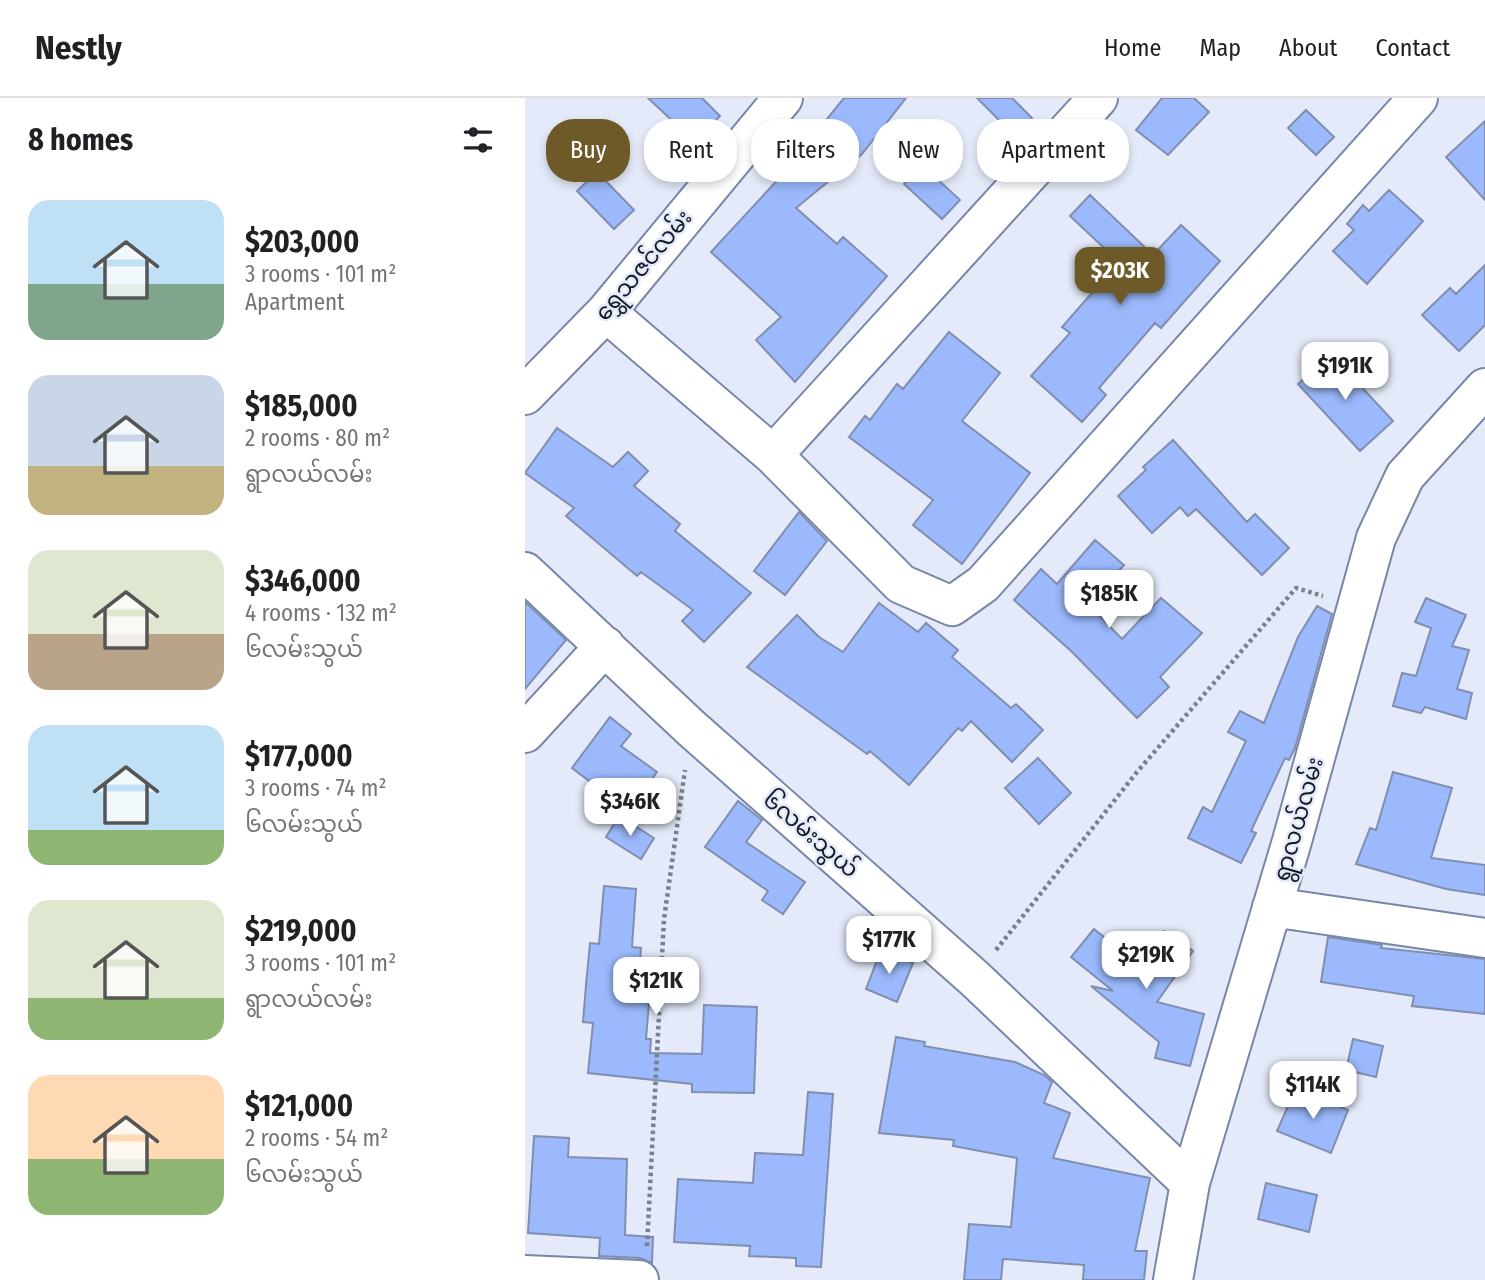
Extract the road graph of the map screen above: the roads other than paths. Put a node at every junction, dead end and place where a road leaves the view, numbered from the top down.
1 (783, 98) edge
2 (1098, 98) edge
3 (1418, 98) edge
4 (606, 312) junction
5 (1485, 388) edge
6 (525, 395) edge
7 (773, 455) junction
8 (525, 572) edge
9 (605, 646) junction
10 (525, 733) edge
11 (1272, 907) junction
12 (1485, 938) edge
13 (1190, 1183) junction
14 (643, 1266) edge
15 (525, 1275) edge
16 (1173, 1280) edge

1 - 4 street, ရွှေသဇင်လမ်း
2 - 7 street
3 - 7 street
4 - 6 street, ရွှေသဇင်လမ်း
4 - 7 street
5 - 11 street, ရွာလယ်လမ်း
8 - 9 street, ၆လမ်းသွယ်
9 - 10 street
9 - 13 street, ၆လမ်းသွယ်
11 - 12 street
11 - 13 street, ရွာလယ်လမ်း
13 - 16 street, ရွာလယ်လမ်း
14 - 15 street

